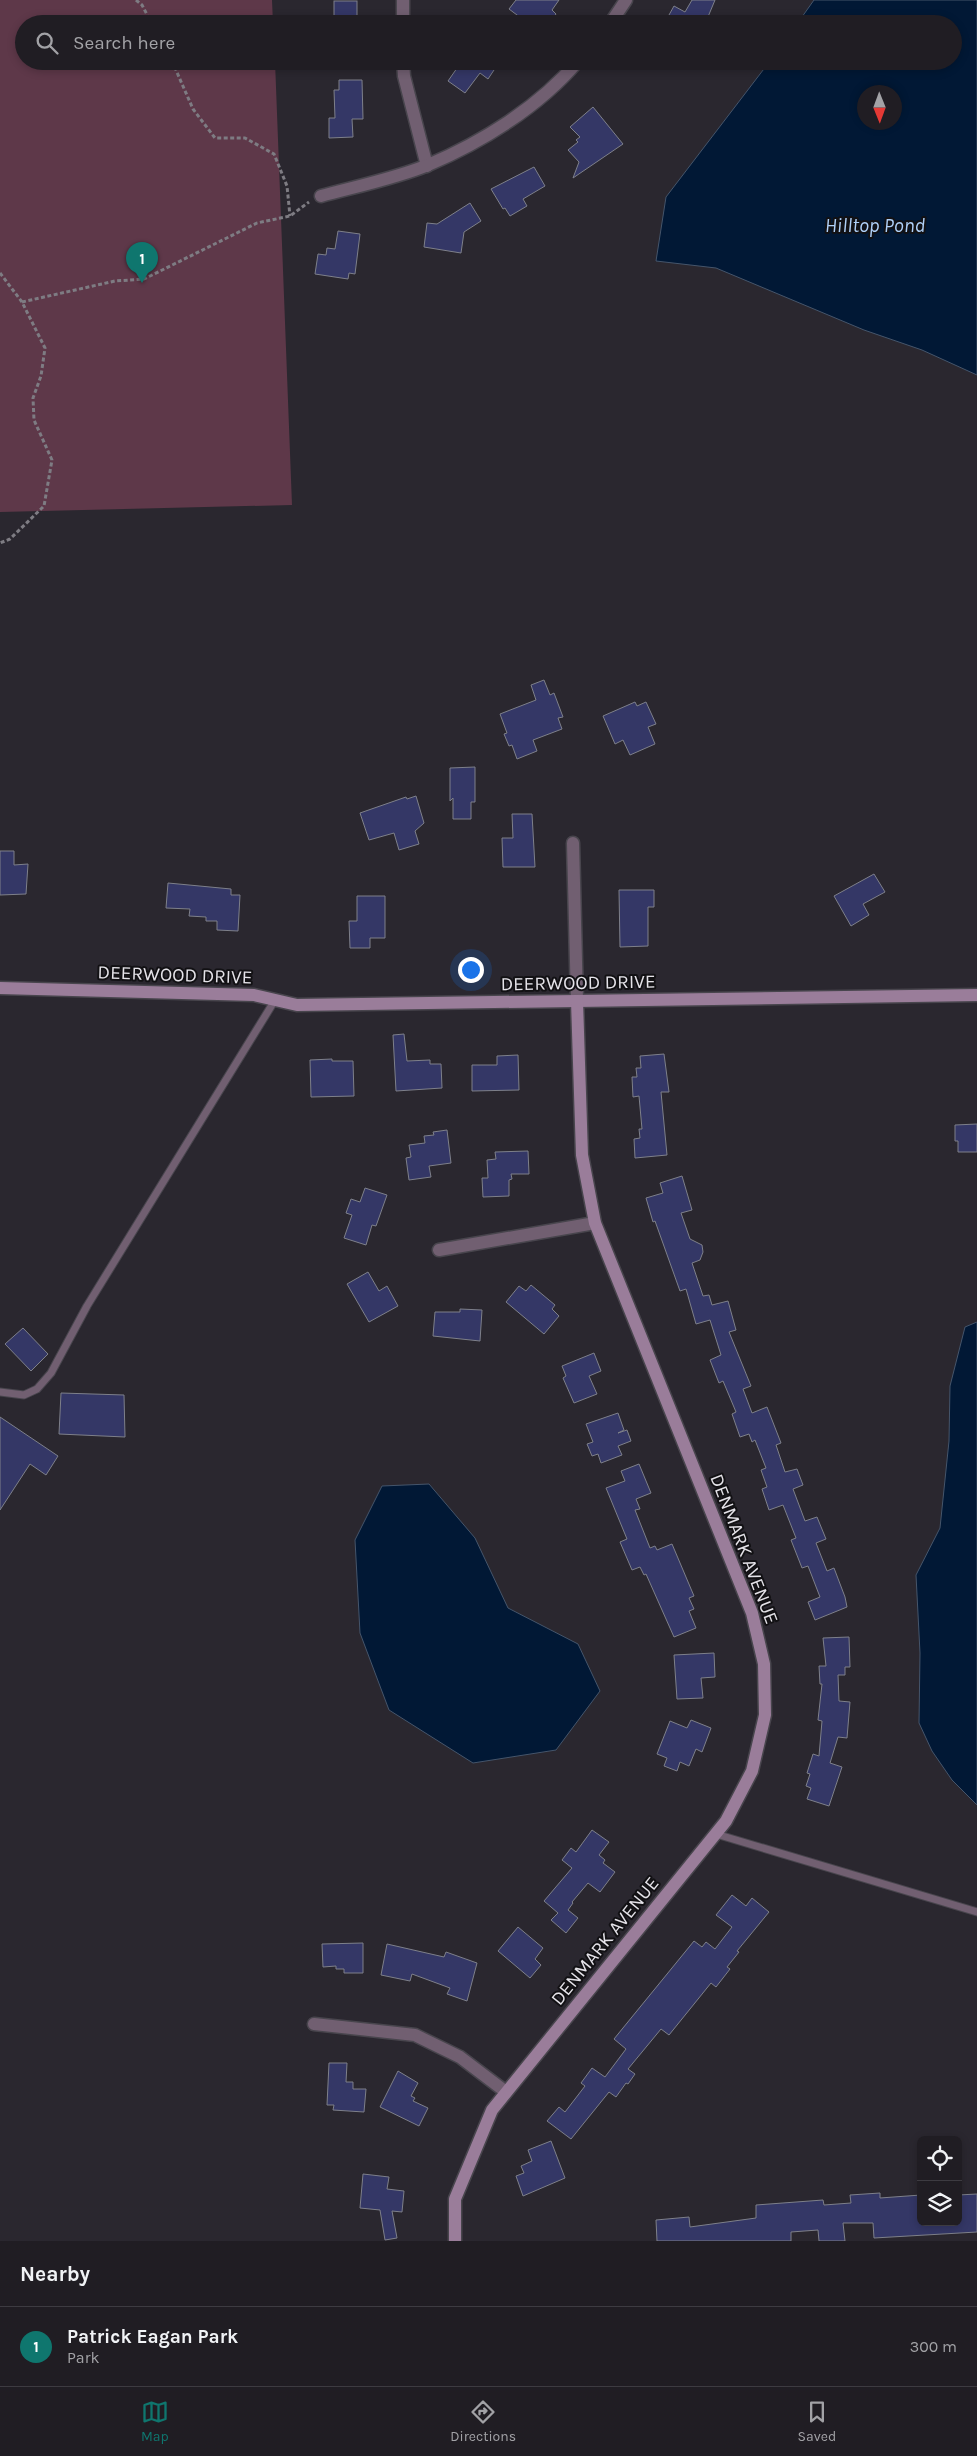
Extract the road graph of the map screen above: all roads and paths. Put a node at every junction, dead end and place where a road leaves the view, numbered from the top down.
1 (136, 0) edge
2 (403, 0) edge
3 (626, 0) edge
4 (147, 15) edge
5 (403, 15) edge
6 (616, 15) edge
7 (176, 70) edge
8 (404, 70) edge
9 (571, 70) edge
10 (427, 166) junction
11 (321, 196) joint
12 (290, 216) junction
13 (0, 273) edge
14 (22, 302) junction
15 (0, 543) edge
16 (574, 843) dead end
17 (0, 988) edge
18 (977, 995) edge
19 (275, 1000) junction
20 (577, 1001) junction
21 (595, 1223) junction
22 (439, 1250) dead end
23 (0, 1392) edge
24 (716, 1834) junction
25 (977, 1912) edge
26 (314, 2024) dead end
27 (506, 2092) junction
28 (455, 2241) edge

1 - 4 path
2 - 5 street
3 - 6 street
7 - 12 path
8 - 10 street
9 - 10 street
10 - 11 street
11 - 12 path
12 - 14 path
13 - 14 path
14 - 15 path
16 - 20 street
17 - 19 street, DEERWOOD DRIVE
18 - 20 street, DEERWOOD DRIVE
19 - 20 street, DEERWOOD DRIVE
19 - 23 lane
20 - 21 street, DENMARK AVENUE
21 - 22 street
21 - 24 street, DENMARK AVENUE
24 - 25 lane
24 - 27 street, DENMARK AVENUE
26 - 27 street
27 - 28 street, DENMARK AVENUE

